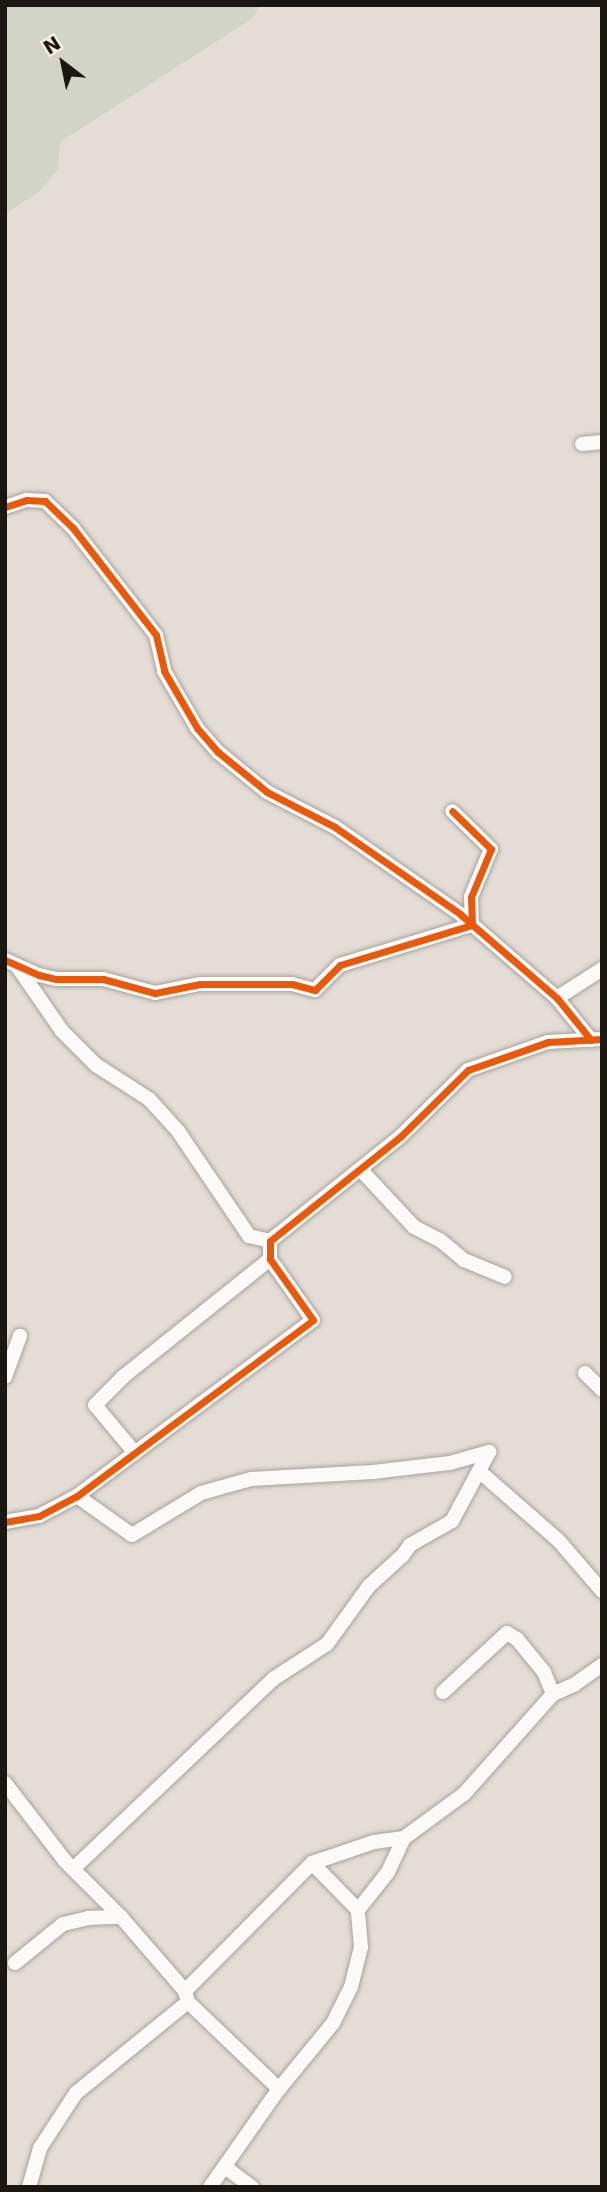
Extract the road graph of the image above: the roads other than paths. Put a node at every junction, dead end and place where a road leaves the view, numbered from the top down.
1 (602, 442) edge
2 (582, 444) dead end
3 (5, 507) edge
4 (452, 811) dead end
5 (472, 925) junction
6 (11, 963) edge
7 (602, 969) edge
8 (557, 998) junction
9 (596, 1040) edge
10 (360, 1169) junction
11 (270, 1241) junction
12 (270, 1259) junction
13 (505, 1277) dead end
14 (20, 1336) dead end
15 (585, 1373) dead end
16 (5, 1377) edge
17 (602, 1390) edge
18 (135, 1453) junction
19 (478, 1471) junction
20 (78, 1496) junction
21 (5, 1522) edge
22 (602, 1591) edge
23 (600, 1672) edge
24 (443, 1692) dead end
25 (553, 1694) junction
26 (5, 1783) edge
27 (404, 1838) junction
28 (312, 1863) junction
29 (74, 1869) junction
30 (358, 1910) junction
31 (121, 1917) junction
32 (15, 1964) dead end
33 (187, 1997) junction
34 (279, 2089) junction
35 (225, 2167) junction
36 (29, 2187) edge
37 (210, 2187) edge
38 (252, 2187) edge

1 - 2 street
3 - 5 street
4 - 5 street
5 - 6 street
5 - 8 street
6 - 11 street
7 - 8 street
8 - 9 street
9 - 10 street
10 - 11 street
10 - 13 street
11 - 12 street
12 - 18 street
12 - 18 street
14 - 16 street
15 - 17 street
18 - 20 street
19 - 20 street
19 - 22 street
19 - 29 street
20 - 21 street
23 - 25 street
24 - 25 street
25 - 27 street
26 - 29 street
27 - 28 street
27 - 30 street
28 - 30 street
28 - 33 street
29 - 31 street
30 - 34 street
31 - 32 street
31 - 33 street
33 - 34 street
33 - 36 street
34 - 35 street
35 - 37 street
35 - 38 street

